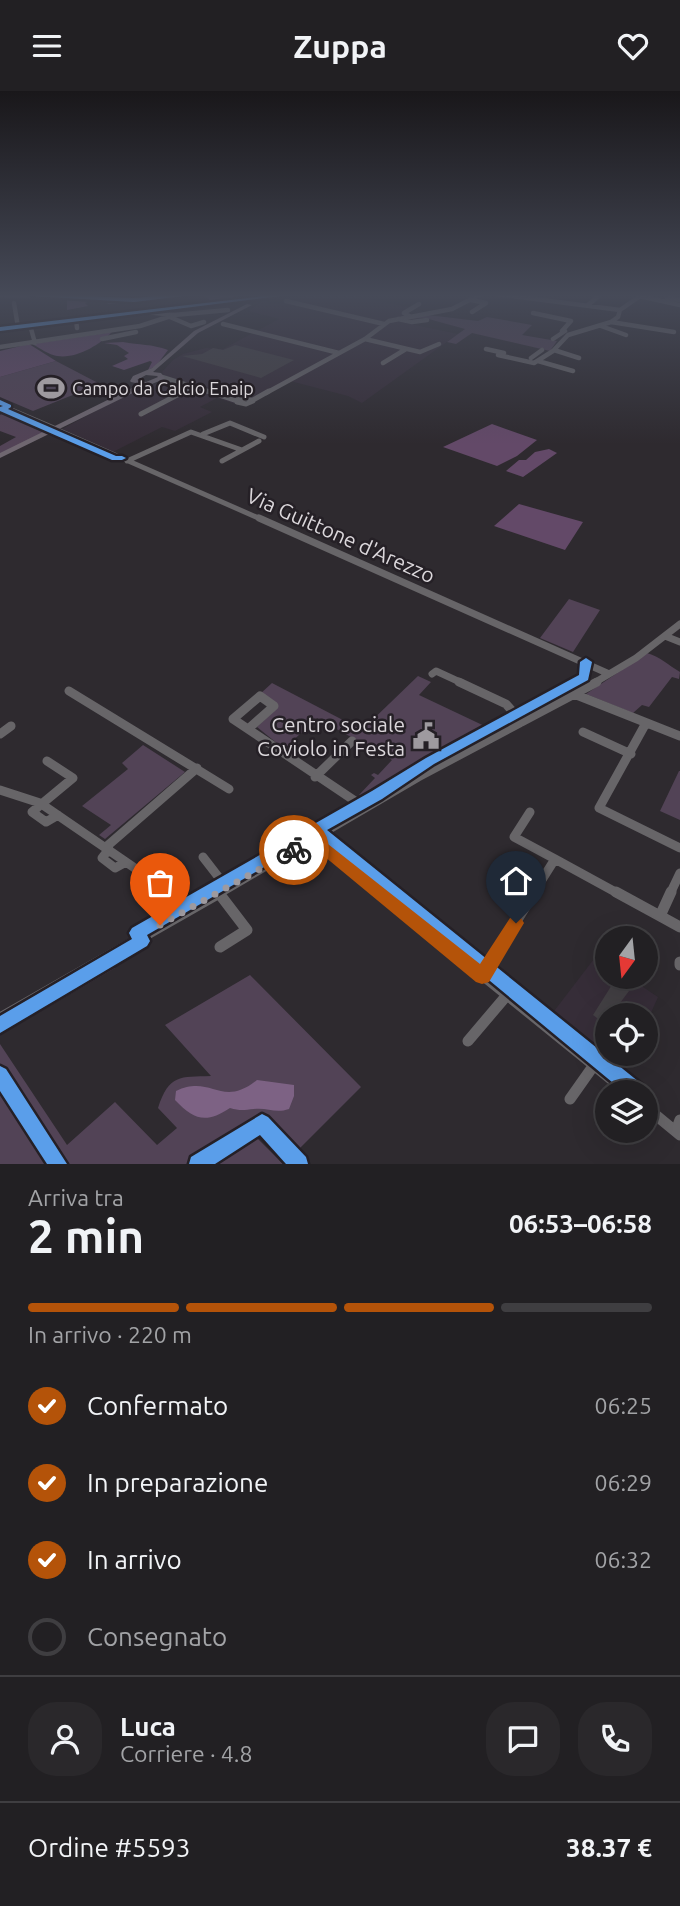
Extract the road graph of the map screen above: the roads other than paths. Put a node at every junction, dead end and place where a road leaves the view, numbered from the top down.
1 (26, 344) edge
2 (181, 344) edge
3 (303, 344) edge
4 (356, 344) edge
5 (385, 344) edge
6 (439, 344) dead end
7 (558, 344) edge
8 (0, 347) edge
9 (405, 349) junction
10 (486, 349) dead end
11 (542, 350) dead end
12 (554, 350) junction
13 (339, 353) junction
14 (498, 355) dead end
15 (531, 358) junction
16 (579, 358) dead end
17 (538, 361) junction
18 (383, 363) dead end
19 (573, 371) dead end
20 (159, 375) junction
21 (136, 383) junction
22 (146, 384) junction
23 (192, 388) junction
24 (130, 391) junction
25 (0, 405) edge
26 (141, 414) dead end
27 (196, 427) dead end
28 (186, 432) junction
29 (203, 434) junction
30 (242, 450) junction
31 (1, 460) edge
32 (127, 461) junction
33 (222, 461) dead end
34 (680, 624) edge
35 (665, 636) junction
36 (680, 642) edge
37 (607, 673) junction
38 (432, 674) dead end
39 (69, 691) dead end
40 (575, 694) junction
41 (522, 722) junction
42 (646, 723) junction
43 (11, 726) dead end
44 (248, 729) junction
45 (583, 732) dead end
46 (0, 734) edge
47 (680, 736) edge
48 (352, 741) dead end
49 (631, 754) junction
50 (47, 761) dead end
51 (197, 768) junction
52 (315, 777) junction
53 (229, 789) dead end
54 (0, 790) edge
55 (40, 803) junction
56 (364, 807) junction
57 (530, 811) dead end
58 (314, 839) junction
59 (107, 848) junction
60 (680, 848) edge
61 (203, 857) dead end
62 (555, 859) junction
63 (680, 873) edge
64 (222, 890) junction
65 (182, 913) junction
66 (660, 916) junction
67 (680, 927) edge
68 (220, 947) dead end
69 (482, 976) junction
70 (507, 995) junction
71 (0, 1018) edge
72 (468, 1041) dead end
73 (594, 1065) junction
74 (613, 1080) edge
75 (570, 1099) dead end
76 (658, 1115) edge
77 (679, 1128) edge

1 - 8 street
2 - 20 main road
3 - 13 street
4 - 13 street
5 - 9 street
6 - 9 street
7 - 12 street
9 - 18 street
10 - 15 street
11 - 15 street
12 - 16 street
12 - 17 street
13 - 23 street
14 - 17 street
15 - 17 street
17 - 19 street
20 - 21 main road
20 - 22 main road
20 - 23 street
21 - 22 main road
21 - 24 main road
22 - 24 main road
23 - 26 street
24 - 31 main road
25 - 32 street, Via Guittone d'Arezzo
27 - 28 street
28 - 29 street
28 - 32 street
29 - 30 street
29 - 30 street
30 - 33 street
32 - 37 street, Via Guittone d'Arezzo
34 - 35 street
35 - 36 street
35 - 37 street
37 - 40 street
38 - 41 street
39 - 51 street
40 - 41 street
40 - 42 street
41 - 56 street
42 - 47 street
42 - 49 street
43 - 46 street
44 - 44 street
44 - 52 street
45 - 49 street
48 - 52 street
49 - 60 street
50 - 55 street
51 - 53 street
51 - 59 street
52 - 56 street
54 - 55 street
55 - 59 street
56 - 58 street
57 - 62 street
58 - 64 street
58 - 69 street
59 - 65 street
61 - 64 street
62 - 66 street
62 - 69 street
63 - 66 street
64 - 65 street
64 - 68 street
65 - 71 street
66 - 67 street
69 - 70 street
70 - 72 street
70 - 73 street
73 - 74 street
73 - 75 street
76 - 77 street

